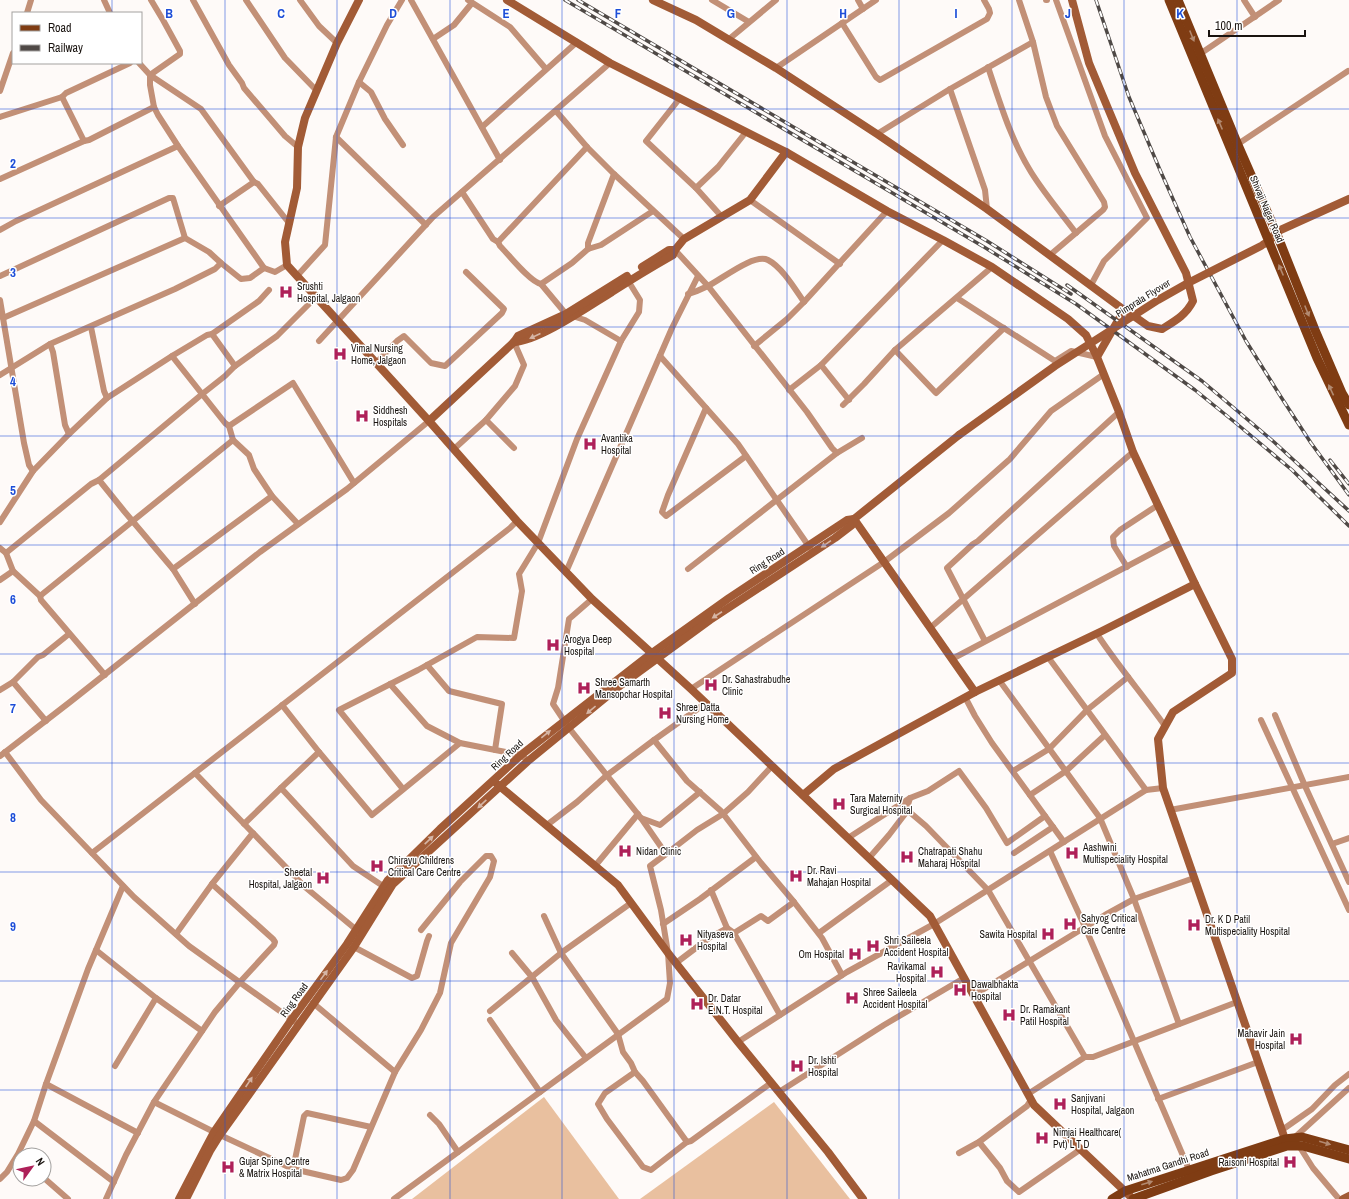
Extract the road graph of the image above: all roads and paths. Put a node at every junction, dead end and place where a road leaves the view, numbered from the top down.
1 (31, 0) edge
2 (104, 0) edge
3 (151, 0) edge
4 (193, 0) edge
5 (246, 0) edge
6 (300, 0) edge
7 (359, 0) edge
8 (402, 0) edge
9 (411, 0) edge
10 (507, 0) edge
11 (653, 0) edge
12 (712, 0) edge
13 (764, 0) edge
14 (858, 0) edge
15 (876, 0) edge
16 (984, 0) edge
17 (1019, 0) edge
18 (1056, 0) edge
19 (1072, 0) edge
20 (1169, 0) edge
21 (1178, 0) edge
22 (1244, 0) edge
23 (1280, 0) edge
24 (470, 1) edge
25 (773, 2) edge
26 (863, 9) junction
27 (27, 12) edge
28 (110, 12) edge
29 (1255, 17) junction
30 (749, 22) junction
31 (842, 23) junction
32 (433, 39) junction
33 (728, 40) junction
34 (577, 42) junction
35 (1033, 42) junction
36 (337, 43) junction
37 (12, 56) edge
38 (1196, 57) junction
39 (610, 63) junction
40 (128, 64) edge
41 (140, 64) edge
42 (988, 67) junction
43 (776, 68) junction
44 (546, 70) junction
45 (1348, 71) dead end
46 (150, 75) junction
47 (359, 82) junction
48 (950, 88) junction
49 (0, 91) edge
50 (317, 91) junction
51 (62, 96) junction
52 (680, 98) junction
53 (154, 107) junction
54 (556, 111) junction
55 (0, 117) edge
56 (482, 127) junction
57 (746, 132) junction
58 (877, 134) junction
59 (336, 137) junction
60 (84, 141) junction
61 (403, 145) dead end
62 (178, 146) junction
63 (298, 147) junction
64 (587, 147) junction
65 (1234, 147) junction
66 (786, 152) junction
67 (500, 160) junction
68 (614, 174) junction
69 (0, 179) edge
70 (254, 182) junction
71 (696, 188) junction
72 (462, 192) junction
73 (1349, 199) edge
74 (750, 200) junction
75 (219, 206) junction
76 (987, 209) junction
77 (654, 211) junction
78 (887, 211) junction
79 (722, 217) junction
80 (289, 223) junction
81 (426, 225) junction
82 (0, 230) edge
83 (1276, 232) junction
84 (1076, 234) junction
85 (185, 238) junction
86 (684, 239) junction
87 (943, 240) junction
88 (498, 242) junction
89 (1265, 244) junction
90 (588, 250) junction
91 (675, 250) junction
92 (1050, 255) junction
93 (221, 263) junction
94 (287, 264) junction
95 (840, 264) junction
96 (992, 267) junction
97 (264, 268) junction
98 (466, 272) dead end
99 (0, 276) edge
100 (297, 276) junction
101 (698, 276) junction
102 (627, 279) junction
103 (541, 284) junction
104 (1091, 285) junction
105 (708, 286) junction
106 (269, 290) dead end
107 (688, 294) junction
108 (316, 297) junction
109 (957, 298) junction
110 (0, 300) edge
111 (804, 302) junction
112 (1124, 310) junction
113 (570, 315) junction
114 (3, 318) junction
115 (337, 320) junction
116 (91, 327) junction
117 (1004, 328) junction
118 (212, 334) junction
119 (319, 341) dead end
120 (621, 341) junction
121 (514, 342) junction
122 (50, 344) junction
123 (754, 346) junction
124 (895, 350) junction
125 (172, 356) junction
126 (660, 356) junction
127 (1097, 357) junction
128 (376, 363) junction
129 (235, 366) junction
130 (821, 366) junction
131 (11, 368) junction
132 (1104, 374) junction
133 (0, 375) edge
134 (790, 390) junction
135 (201, 395) junction
136 (107, 398) junction
137 (849, 400) junction
138 (1349, 405) edge
139 (843, 406) dead end
140 (706, 408) junction
141 (1119, 412) junction
142 (486, 420) junction
143 (430, 421) junction
144 (1349, 424) edge
145 (229, 426) junction
146 (69, 434) junction
147 (959, 435) joint
148 (862, 438) dead end
149 (233, 440) junction
150 (514, 448) dead end
151 (454, 449) junction
152 (1133, 452) junction
153 (837, 453) junction
154 (746, 456) junction
155 (33, 471) junction
156 (99, 480) junction
157 (354, 483) junction
158 (272, 496) junction
159 (777, 500) junction
160 (1158, 505) junction
161 (854, 518) junction
162 (133, 521) junction
163 (517, 521) junction
164 (0, 522) edge
165 (298, 524) junction
166 (1175, 541) junction
167 (538, 543) junction
168 (0, 548) edge
169 (811, 549) junction
170 (6, 553) junction
171 (884, 562) junction
172 (1127, 567) junction
173 (173, 569) junction
174 (688, 569) dead end
175 (13, 571) junction
176 (566, 572) junction
177 (0, 580) edge
178 (1195, 584) junction
179 (40, 596) junction
180 (592, 599) junction
181 (963, 600) junction
182 (195, 604) junction
183 (930, 628) junction
184 (69, 634) junction
185 (1097, 634) junction
186 (985, 642) junction
187 (654, 655) junction
188 (1048, 657) junction
189 (952, 659) junction
190 (428, 665) junction
191 (105, 675) junction
192 (1128, 677) junction
193 (999, 680) junction
194 (13, 682) junction
195 (390, 684) junction
196 (692, 689) junction
197 (0, 690) edge
198 (975, 692) junction
199 (966, 697) junction
200 (706, 703) junction
201 (282, 705) junction
202 (1087, 710) junction
203 (1275, 715) dead end
204 (563, 720) junction
205 (1261, 720) dead end
206 (46, 721) junction
207 (1165, 726) junction
208 (569, 728) junction
209 (1105, 735) junction
210 (654, 740) junction
211 (460, 743) junction
212 (1049, 749) junction
213 (495, 750) junction
214 (319, 752) junction
215 (3, 754) edge
216 (521, 755) junction
217 (528, 761) junction
218 (772, 766) junction
219 (1013, 771) junction
220 (1066, 772) junction
221 (195, 773) junction
222 (606, 776) junction
223 (1349, 777) edge
224 (494, 781) junction
225 (1305, 786) junction
226 (501, 787) junction
227 (281, 788) junction
228 (1163, 788) junction
229 (1294, 788) junction
230 (403, 789) junction
231 (1146, 790) junction
232 (700, 792) junction
233 (803, 795) junction
234 (1030, 795) junction
235 (910, 798) junction
236 (906, 809) junction
237 (1170, 810) junction
238 (723, 814) junction
239 (639, 816) junction
240 (1045, 816) junction
241 (1100, 818) junction
242 (244, 824) junction
243 (546, 825) junction
244 (1053, 827) junction
245 (253, 833) junction
246 (848, 838) junction
247 (1349, 838) edge
248 (1064, 842) junction
249 (1332, 844) junction
250 (1050, 851) junction
251 (92, 853) junction
252 (1014, 853) dead end
253 (666, 854) junction
254 (756, 857) junction
255 (869, 858) junction
256 (595, 866) junction
257 (1194, 878) junction
258 (892, 880) junction
259 (1349, 882) edge
260 (212, 884) junction
261 (124, 886) junction
262 (386, 889) junction
263 (711, 890) junction
264 (988, 890) junction
265 (1134, 899) junction
266 (794, 902) junction
267 (631, 903) junction
268 (1349, 910) edge
269 (544, 916) dead end
270 (663, 924) junction
271 (934, 924) junction
272 (1085, 927) junction
273 (727, 928) junction
274 (421, 930) dead end
275 (359, 932) junction
276 (734, 933) junction
277 (819, 933) junction
278 (176, 934) junction
279 (429, 936) dead end
280 (354, 947) junction
281 (96, 950) junction
282 (512, 953) dead end
283 (561, 953) junction
284 (668, 953) junction
285 (1030, 961) junction
286 (676, 963) junction
287 (842, 975) junction
288 (532, 977) junction
289 (964, 978) junction
290 (240, 982) junction
291 (974, 995) junction
292 (156, 998) junction
293 (1237, 1002) junction
294 (313, 1003) junction
295 (490, 1011) dead end
296 (780, 1015) junction
297 (490, 1020) dead end
298 (295, 1022) junction
299 (1179, 1024) junction
300 (202, 1031) junction
301 (618, 1034) junction
302 (1133, 1041) junction
303 (738, 1042) junction
304 (1085, 1057) junction
305 (586, 1058) junction
306 (1258, 1062) junction
307 (115, 1066) dead end
308 (395, 1072) junction
309 (635, 1072) junction
310 (1349, 1074) edge
311 (771, 1083) junction
312 (46, 1084) junction
313 (1349, 1088) edge
314 (540, 1092) junction
315 (779, 1092) junction
316 (1030, 1097) junction
317 (1158, 1099) junction
318 (154, 1102) junction
319 (430, 1115) dead end
320 (34, 1121) junction
321 (371, 1128) junction
322 (138, 1133) junction
323 (217, 1134) junction
324 (1284, 1138) junction
325 (687, 1142) junction
326 (979, 1142) junction
327 (1297, 1142) junction
328 (23, 1147) edge
329 (1081, 1149) junction
330 (1349, 1150) edge
331 (458, 1152) junction
332 (959, 1153) dead end
333 (1349, 1159) edge
334 (12, 1165) edge
335 (293, 1169) junction
336 (1191, 1174) junction
337 (0, 1179) edge
338 (114, 1182) junction
339 (52, 1185) edge
340 (1125, 1191) junction
341 (1349, 1196) edge
342 (68, 1199) edge
343 (106, 1199) edge
344 (179, 1199) edge
345 (186, 1199) edge
346 (394, 1199) edge
347 (863, 1199) edge
348 (1112, 1199) edge
349 (1133, 1199) edge
350 (1339, 1199) edge
351 (1343, 1199) edge

1 - 27 street
2 - 28 street
3 - 46 street
4 - 63 street
5 - 50 street
6 - 36 street
7 - 36 main road
8 - 47 street
9 - 32 street
10 - 34 main road
11 - 33 main road
12 - 30 street
13 - 25 street
14 - 26 street
15 - 26 street
16 - 31 street
17 - 35 street
18 - 104 street
19 - 112 main road
20 - 38 main road, Shivaji Nagar Road
21 -> 38 main road, Shivaji Nagar Road
22 - 29 street
23 - 29 street
24 - 32 street
24 - 44 street
25 - 30 street
26 - 31 street
29 - 38 street
30 - 33 street
31 - 43 street
32 - 56 street
33 - 43 main road
34 - 39 main road
34 - 44 street
35 - 42 street
35 - 84 street
36 - 50 main road
37 - 49 street
38 - 65 main road, Shivaji Nagar Road
39 - 52 main road
39 - 54 street
40 - 51 street
41 - 46 street
42 - 48 street
42 - 84 street
43 - 58 main road
44 - 56 street
45 - 65 street
46 - 53 street
46 - 70 street
47 - 59 street
47 - 61 street
48 - 58 street
48 - 76 street
50 - 63 main road
51 - 55 street
51 - 60 street
52 - 57 main road
52 - 71 street
53 - 60 street
53 - 62 street
54 - 64 street
54 - 67 street
56 - 67 street
57 - 66 main road
57 - 71 street
58 - 76 main road
59 - 81 street
59 - 100 street
60 - 69 street
62 - 75 street
62 - 82 street
63 - 80 main road
64 - 68 street
64 - 88 street
65 - 83 main road, Shivaji Nagar Road
65 - 89 main road, Shivaji Nagar Road
66 - 74 main road
66 - 78 main road
67 - 72 street
68 - 77 street
68 - 90 street
70 - 75 street
70 - 80 street
71 - 79 street
72 - 81 street
72 - 88 street
73 - 83 main road
74 - 79 main road
74 - 95 street
75 - 97 street
76 - 92 main road
77 - 86 street
77 - 90 street
78 - 87 main road
78 - 95 street
79 - 86 main road
80 - 94 main road
81 - 115 street
83 - 89 main road, Pimprala Flyover
83 -> 138 main road, Shivaji Nagar Road
84 - 92 street
85 - 93 street
85 - 99 street
85 - 114 street
86 - 91 main road
87 - 96 main road
87 - 130 street
88 - 103 street
144 -> 89 main road, Shivaji Nagar Road
89 - 147 main road, Pimprala Flyover, bridge
90 - 103 street
91 - 101 street
91 - 102 main road
92 - 104 main road
93 - 97 street
93 - 116 street
94 - 97 street
94 - 100 main road
95 - 111 street
96 - 109 street
96 - 127 main road
98 - 128 street
100 - 108 main road
101 - 105 street
101 - 107 street
102 - 113 main road
102 - 120 street
103 - 113 street
104 - 112 main road
105 - 107 street
105 - 111 street
105 - 123 street
106 - 118 street
107 - 126 street
108 - 115 main road
108 - 129 street
109 - 117 street
109 - 124 street
110 - 114 street
111 - 123 street
112 - 127 main road
113 - 120 street
113 - 121 main road
114 - 131 street
115 - 119 street
115 - 128 main road
116 - 122 street
116 - 136 street
117 - 124 street
117 - 127 street
118 - 125 street
118 - 129 street
120 - 167 street
121 - 142 street
121 - 143 main road
122 - 131 street
122 - 146 street
123 - 134 street
124 - 137 street
125 - 135 street
125 - 136 street
126 - 140 street
126 - 176 street
127 - 132 main road
128 - 143 main road
129 - 135 street
130 - 134 street
130 - 137 street
131 - 133 street
131 - 155 street
132 - 141 main road
132 - 171 street
134 - 153 street
135 - 145 street
135 - 156 street
136 - 146 street
137 - 139 street
140 - 154 street
140 - 154 street
141 - 152 main road
141 - 181 street
142 - 150 street
142 - 151 street
143 - 151 main road
143 - 157 street
145 - 149 street
145 - 157 street
146 - 155 street
147 - 161 main road, Ring Road
148 - 153 street
149 - 158 street
149 - 162 street
151 - 163 main road
152 - 160 main road
152 - 181 street
153 - 159 street
154 - 159 street
155 - 164 street
156 - 162 street
156 - 170 street
157 - 165 street
158 - 165 street
158 - 173 street
159 - 169 street
159 - 174 street
160 - 166 main road
160 - 172 street
161 - 169 main road, Ring Road
161 - 171 main road
162 - 173 street
162 - 179 street
163 - 167 main road
163 - 201 street
165 - 182 street
166 - 172 street
166 - 178 main road
167 - 176 main road
167 - 190 street
168 - 170 street
169 - 187 main road, Ring Road
170 - 175 street
171 - 183 main road
171 - 196 street
172 - 186 street
173 - 182 street
175 - 177 street
175 - 179 street
176 - 180 main road
178 - 185 main road
178 - 207 main road
179 - 184 street
180 - 187 main road
180 - 204 street
181 - 183 street
181 - 186 street
182 - 191 street
183 - 189 main road
184 - 191 street
184 - 194 street
185 - 188 main road
185 - 192 street
186 - 189 street
187 - 196 main road
187 - 204 main road, Ring Road
187 -> 208 main road
188 - 193 main road
188 - 202 street
189 - 198 main road
190 - 195 street
190 - 213 street
191 - 206 street
192 - 202 street
192 - 207 street
193 - 198 main road
193 - 212 street
194 - 197 street
194 - 206 street
195 - 211 street
195 - 230 street
196 - 200 main road
198 - 199 main road
199 - 219 street
199 - 233 main road
200 - 210 street
200 - 218 main road
201 - 214 street
201 - 221 street
202 - 209 street
202 - 212 street
203 - 225 street
204 - 208 street
216 -> 204 main road, Ring Road
205 - 229 street
206 - 215 street
207 - 228 main road
208 - 217 main road
208 - 222 street
209 - 220 street
209 - 231 street
210 - 222 street
210 - 232 street
211 - 213 street
211 - 230 street
212 - 219 street
212 - 220 street
213 - 216 street
214 - 227 street
214 - 230 street
215 - 251 street
216 - 217 street
216 - 224 main road, Ring Road
217 - 226 main road
218 - 233 main road
218 - 238 street
219 - 234 street
220 - 234 street
220 - 241 street
221 - 242 street
221 - 251 street
222 - 239 street
222 - 243 street
223 - 225 street
224 - 226 main road
262 -> 224 main road, Ring Road
225 - 229 street
225 - 249 street
226 - 243 main road
226 -> 262 main road
227 - 242 street
227 - 262 street
228 - 231 street
228 - 237 main road
229 - 237 street
229 - 268 street
231 - 241 street
232 - 238 street
232 - 239 street
233 - 246 main road
234 - 240 street
235 - 236 street
235 - 240 street
235 - 246 street
236 - 255 street
236 - 264 street
237 - 257 main road
238 - 253 street
238 - 254 street
239 - 253 street
239 - 256 street
240 - 244 street
241 - 248 street
241 - 265 street
242 - 245 street
243 - 256 main road
244 - 248 street
244 - 252 street
245 - 260 street
245 - 275 street
246 - 255 main road
247 - 249 street
248 - 250 street
249 - 259 street
250 - 264 street
250 - 272 street
251 - 261 street
253 - 270 street
254 - 263 street
254 - 266 street
255 - 258 main road
256 - 267 main road
257 - 265 street
257 - 293 main road
258 - 271 main road
258 - 277 street
260 - 278 street
260 - 290 street
261 - 278 street
261 - 281 street
262 - 275 main road, Ring Road
263 - 270 street
263 - 273 street
264 - 271 street
264 - 285 street
265 - 272 street
265 - 299 street
266 - 276 street
266 - 277 street
267 - 283 street
267 - 284 main road
269 - 283 street
270 - 284 street
271 - 287 street
271 - 289 main road
272 - 285 street
272 - 302 street
273 - 276 street
273 - 286 street
274 - 308 street
275 - 280 main road
298 -> 275 main road, Ring Road
276 - 296 street
277 - 287 street
278 - 290 street
279 - 280 street
280 - 294 main road
281 - 292 street
281 - 312 street
282 - 288 street
283 - 288 street
283 - 301 street
284 - 286 main road
284 - 301 street
285 - 291 street
285 - 304 street
286 - 303 main road
287 - 296 street
288 - 295 street
288 - 305 street
289 - 291 main road
289 - 315 street
290 - 298 street
290 - 300 street
291 - 316 main road
292 - 300 street
292 - 307 street
293 - 299 street
293 - 306 main road
294 - 298 main road
294 - 308 street
296 - 303 street
297 - 314 street
298 - 323 main road, Ring Road
299 - 302 street
300 - 318 street
301 - 305 street
301 - 309 street
302 - 304 street
302 - 317 street
303 - 311 main road
304 - 316 street
305 - 314 street
306 - 317 street
306 - 324 main road
308 - 321 street
309 - 325 street
309 - 325 street
310 - 324 street
311 - 315 main road
311 - 325 street
312 - 320 street
312 - 322 street
313 - 327 street
314 - 331 street
315 - 347 main road
316 - 326 street
316 - 329 main road
317 - 336 street
318 - 322 street
318 - 323 street
319 - 331 street
320 - 328 street
320 - 338 street
321 - 335 street
321 - 335 street
322 - 338 street
323 - 335 street
323 - 344 main road, Ring Road
323 - 345 main road
324 - 327 main road, Mahatma Gandhi Road
324 - 336 main road, Mahatma Gandhi Road
326 - 329 street
326 - 332 street
327 -> 330 main road, Mahatma Gandhi Road
327 - 333 main road
327 - 350 street
329 - 340 main road
331 - 346 street
334 - 337 street
340 -> 336 main road, Mahatma Gandhi Road
336 - 349 main road
338 - 343 street
339 - 342 street
340 - 348 main road, Mahatma Gandhi Road
340 - 349 main road
341 - 351 main road

